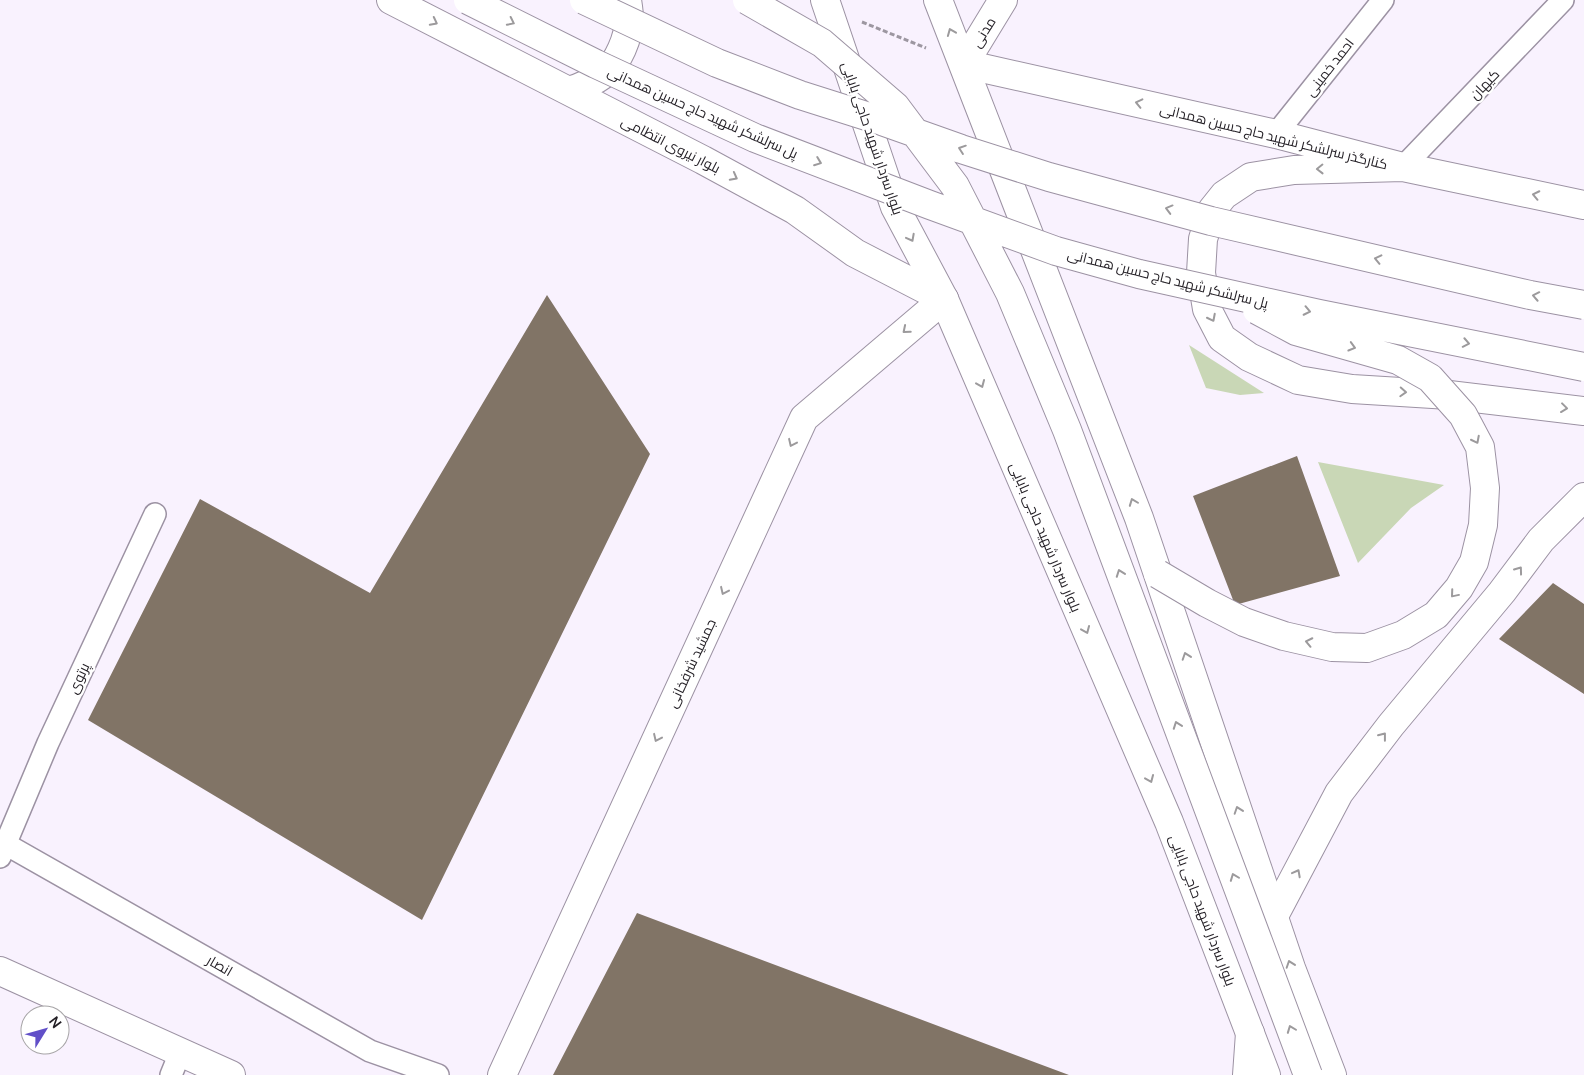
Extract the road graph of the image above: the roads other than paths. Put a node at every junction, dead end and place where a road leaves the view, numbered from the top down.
1 (391, 0) edge
2 (468, 0) edge
3 (584, 0) edge
4 (627, 0) edge
5 (748, 0) edge
6 (938, 0) edge
7 (1003, 0) edge
8 (1563, 0) edge
9 (1376, 2) edge
10 (826, 4) edge
11 (964, 64) junction
12 (570, 92) junction
13 (1276, 134) junction
14 (1403, 167) junction
15 (1584, 205) edge
16 (1227, 294) junction
17 (944, 299) junction
18 (1584, 305) edge
19 (1584, 367) edge
20 (1584, 411) edge
21 (1584, 497) edge
22 (155, 514) dead end
23 (1158, 574) junction
24 (2, 847) edge
25 (1274, 916) junction
26 (0, 972) edge
27 (1250, 1033) junction
28 (175, 1064) edge
29 (231, 1075) edge
30 (438, 1075) edge
31 (502, 1075) edge
32 (1247, 1075) edge
33 (1266, 1075) edge
34 (1308, 1075) edge
35 (1332, 1075) edge

1 -> 12 main road, بلوار نیروی انتظامی
2 -> 16 main road, پل سرلشکر شهید حاج حسین همدانی, bridge
18 -> 3 main road, bridge
4 - 12 main road
34 -> 5 main road, bridge
11 -> 6 main road
7 - 11 main road, مدنی
8 - 14 street, کیهان
9 - 13 street, احمد خمینی
10 -> 17 main road, بلوار سردار شهید حاجی بابایی
13 -> 11 main road, کنارگذر سرلشکر شهید حاج حسین همدانی
23 -> 11 main road
12 -> 17 main road, بلوار نیروی انتظامی
13 - 14 main road, کنارگذر سرلشکر شهید حاج حسین همدانی
15 -> 14 main road, کنارگذر سرلشکر شهید حاج حسین همدانی
14 -> 20 main road
16 -> 19 main road, پل سرلشکر شهید حاج حسین همدانی, bridge
16 -> 23 main road, bridge
17 -> 27 main road, بلوار سردار شهید حاجی بابایی
17 -> 31 main road, جمشید شرفخانی
25 -> 21 main road
22 - 24 street, پرتوی
25 -> 23 main road
24 - 30 street, انصار
35 -> 25 main road
26 - 28 main road
27 - 32 main road
27 - 33 main road, بلوار سردار شهید حاجی بابایی
28 - 29 main road

